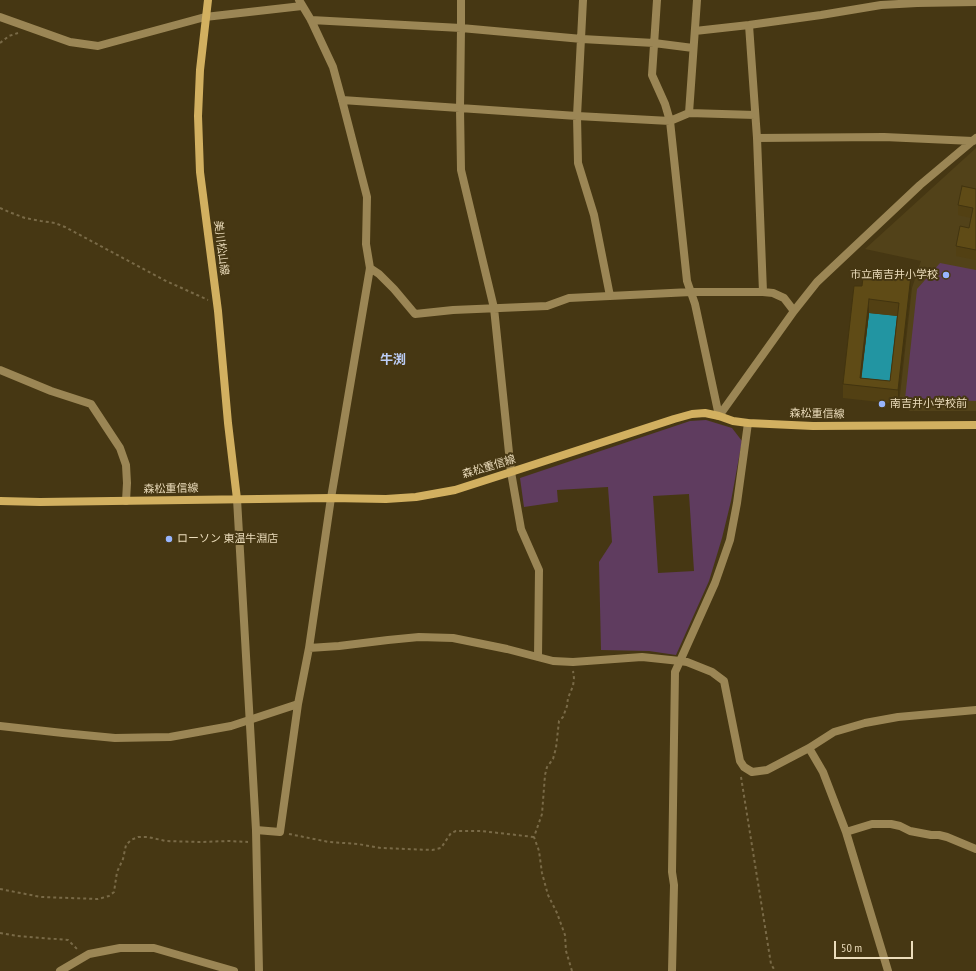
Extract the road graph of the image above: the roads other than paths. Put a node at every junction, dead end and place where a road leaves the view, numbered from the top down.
1 (208, 0) edge
2 (461, 0) edge
3 (583, 0) edge
4 (657, 0) edge
5 (697, 0) edge
6 (976, 2) edge
7 (301, 3) edge
8 (0, 17) edge
9 (206, 17) junction
10 (311, 20) junction
11 (749, 25) junction
12 (462, 28) junction
13 (695, 31) junction
14 (582, 39) junction
15 (654, 43) junction
16 (693, 48) junction
17 (342, 100) junction
18 (460, 109) junction
19 (689, 113) junction
20 (755, 115) junction
21 (577, 116) junction
22 (670, 121) junction
23 (758, 138) junction
24 (974, 139) edge
25 (370, 268) junction
26 (691, 292) junction
27 (763, 292) junction
28 (610, 296) junction
29 (494, 308) junction
30 (794, 311) junction
31 (0, 370) edge
32 (719, 416) junction
33 (748, 423) junction
34 (976, 425) edge
35 (512, 472) junction
36 (331, 498) junction
37 (237, 499) junction
38 (0, 501) edge
39 (126, 501) junction
40 (309, 648) junction
41 (538, 657) junction
42 (680, 661) junction
43 (298, 704) junction
44 (976, 710) edge
45 (250, 719) junction
46 (0, 726) edge
47 (809, 748) junction
48 (256, 830) junction
49 (846, 832) junction
50 (976, 849) edge
51 (60, 971) edge
52 (234, 971) edge
53 (259, 971) edge
54 (672, 971) edge
55 (888, 971) edge

1 - 9 main road, 美川松山線
2 - 12 street
3 - 14 street
4 - 15 street
5 - 13 street
6 - 11 street
7 - 9 street
7 - 10 street
8 - 9 street
9 - 37 main road, 美川松山線
10 - 12 street
10 - 17 street
11 - 13 street
11 - 20 street
12 - 14 street
12 - 18 street
13 - 16 street
14 - 15 street
14 - 21 street
15 - 16 street
15 - 22 street
16 - 19 street
17 - 18 street
17 - 25 street
18 - 21 street
18 - 29 street
19 - 20 street
19 - 22 street
20 - 23 street
21 - 22 street
21 - 28 street
22 - 26 street
23 - 24 street
23 - 27 street
24 - 30 street
25 - 29 street
25 - 36 street
26 - 27 street
26 - 28 street
26 - 32 street
27 - 30 street
28 - 29 street
29 - 35 street
30 - 32 street
31 - 39 street
32 - 33 main road, 森松重信線
32 - 35 main road, 森松重信線
33 - 34 main road, 森松重信線
33 - 42 street
35 - 36 main road, 森松重信線
35 - 41 street
36 - 37 main road, 森松重信線
36 - 40 street
37 - 39 main road, 森松重信線
37 - 45 street
38 - 39 main road, 森松重信線
40 - 41 street
40 - 43 street
41 - 42 street
42 - 47 street
42 - 54 street
43 - 45 street
43 - 48 street
44 - 47 street
45 - 46 street
45 - 48 street
47 - 49 street
48 - 53 street
49 - 50 street
49 - 55 street
51 - 52 street

